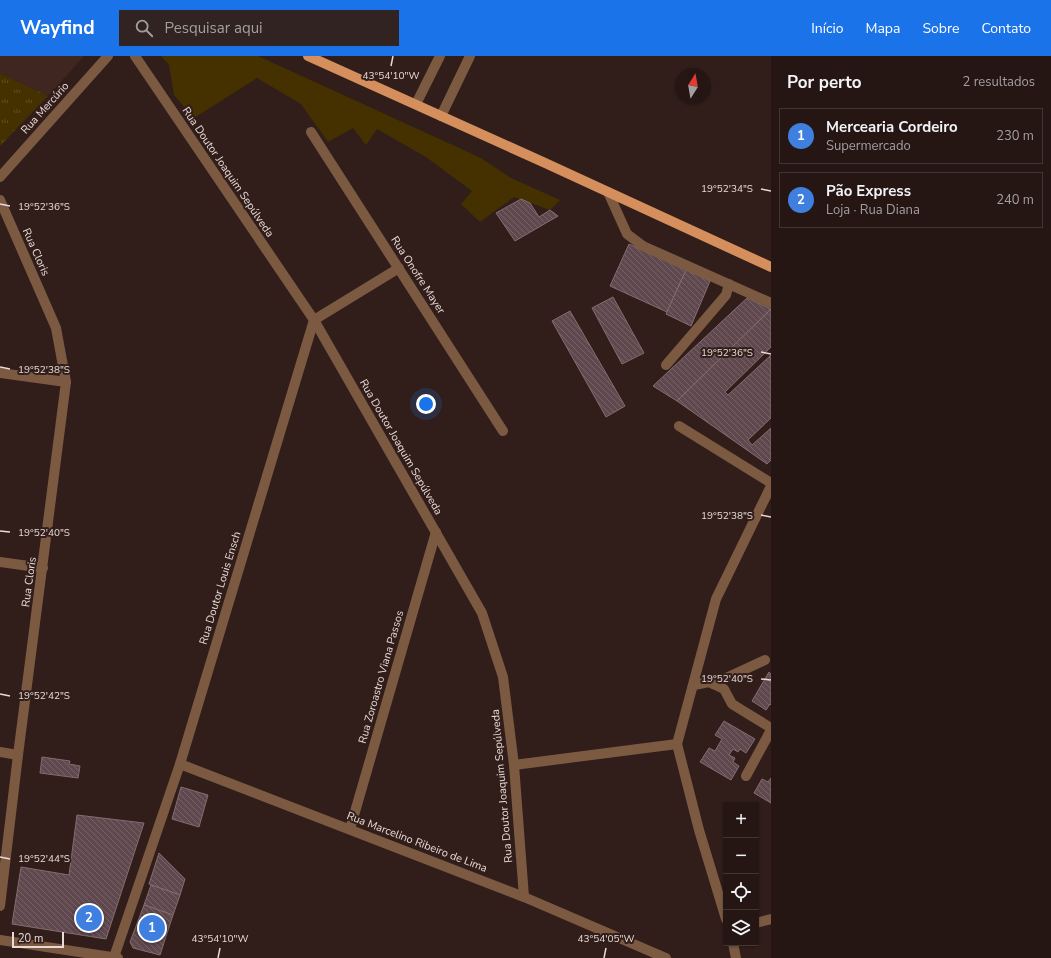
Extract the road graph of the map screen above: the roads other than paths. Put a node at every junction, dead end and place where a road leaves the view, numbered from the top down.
1 (108, 56) edge
2 (135, 56) edge
3 (308, 56) edge
4 (440, 56) edge
5 (470, 56) edge
6 (416, 104) junction
7 (441, 116) junction
8 (311, 132) dead end
9 (0, 177) edge
10 (608, 192) junction
11 (0, 200) edge
12 (771, 267) edge
13 (399, 268) junction
14 (729, 284) junction
15 (771, 302) edge
16 (314, 320) junction
17 (666, 365) dead end
18 (0, 373) edge
19 (66, 382) junction
20 (679, 426) dead end
21 (503, 431) dead end
22 (771, 484) edge
23 (436, 532) junction
24 (0, 562) edge
25 (42, 568) junction
26 (765, 660) dead end
27 (713, 684) junction
28 (694, 685) junction
29 (771, 729) edge
30 (677, 744) junction
31 (0, 752) edge
32 (18, 755) junction
33 (180, 764) junction
34 (514, 765) junction
35 (746, 776) dead end
36 (350, 829) junction
37 (524, 897) junction
38 (0, 906) edge
39 (723, 910) edge
40 (771, 919) edge
41 (759, 922) edge
42 (0, 940) edge
43 (734, 946) edge
44 (116, 957) edge
45 (666, 958) edge
46 (736, 958) edge

1 - 9 street, Rua Mercúrio
2 - 16 street, Rua Doutor Joaquim Sepúlveda
3 - 6 main road
4 - 6 street
5 - 7 street
6 - 7 main road
7 - 10 main road
8 - 13 street, Rua Onofre Mayer
10 - 12 main road
10 - 14 street
11 - 19 street, Rua Cloris
13 - 16 street
13 - 21 street, Rua Onofre Mayer
14 - 15 street
14 - 17 street
16 - 23 street, Rua Doutor Joaquim Sepúlveda
16 - 33 street, Rua Doutor Louis Ensch
18 - 19 street
19 - 25 street, Rua Cloris
20 - 22 street
22 - 28 street
23 - 34 street, Rua Doutor Joaquim Sepúlveda
23 - 36 street, Rua Zoroastro Viana Passos
24 - 25 street
25 - 32 street, Rua Cloris
26 - 27 street
27 - 28 street
27 - 29 street
28 - 30 street
29 - 35 street
30 - 34 street
30 - 39 street
31 - 32 street
32 - 38 street, Rua Cloris
33 - 36 street, Rua Marcelino Ribeiro de Lima
33 - 44 street, Rua Doutor Louis Ensch
34 - 37 street, Rua Doutor Joaquim Sepúlveda
36 - 37 street, Rua Marcelino Ribeiro de Lima
37 - 45 street, Rua Marcelino Ribeiro de Lima
40 - 41 street
42 - 44 street
43 - 46 street

